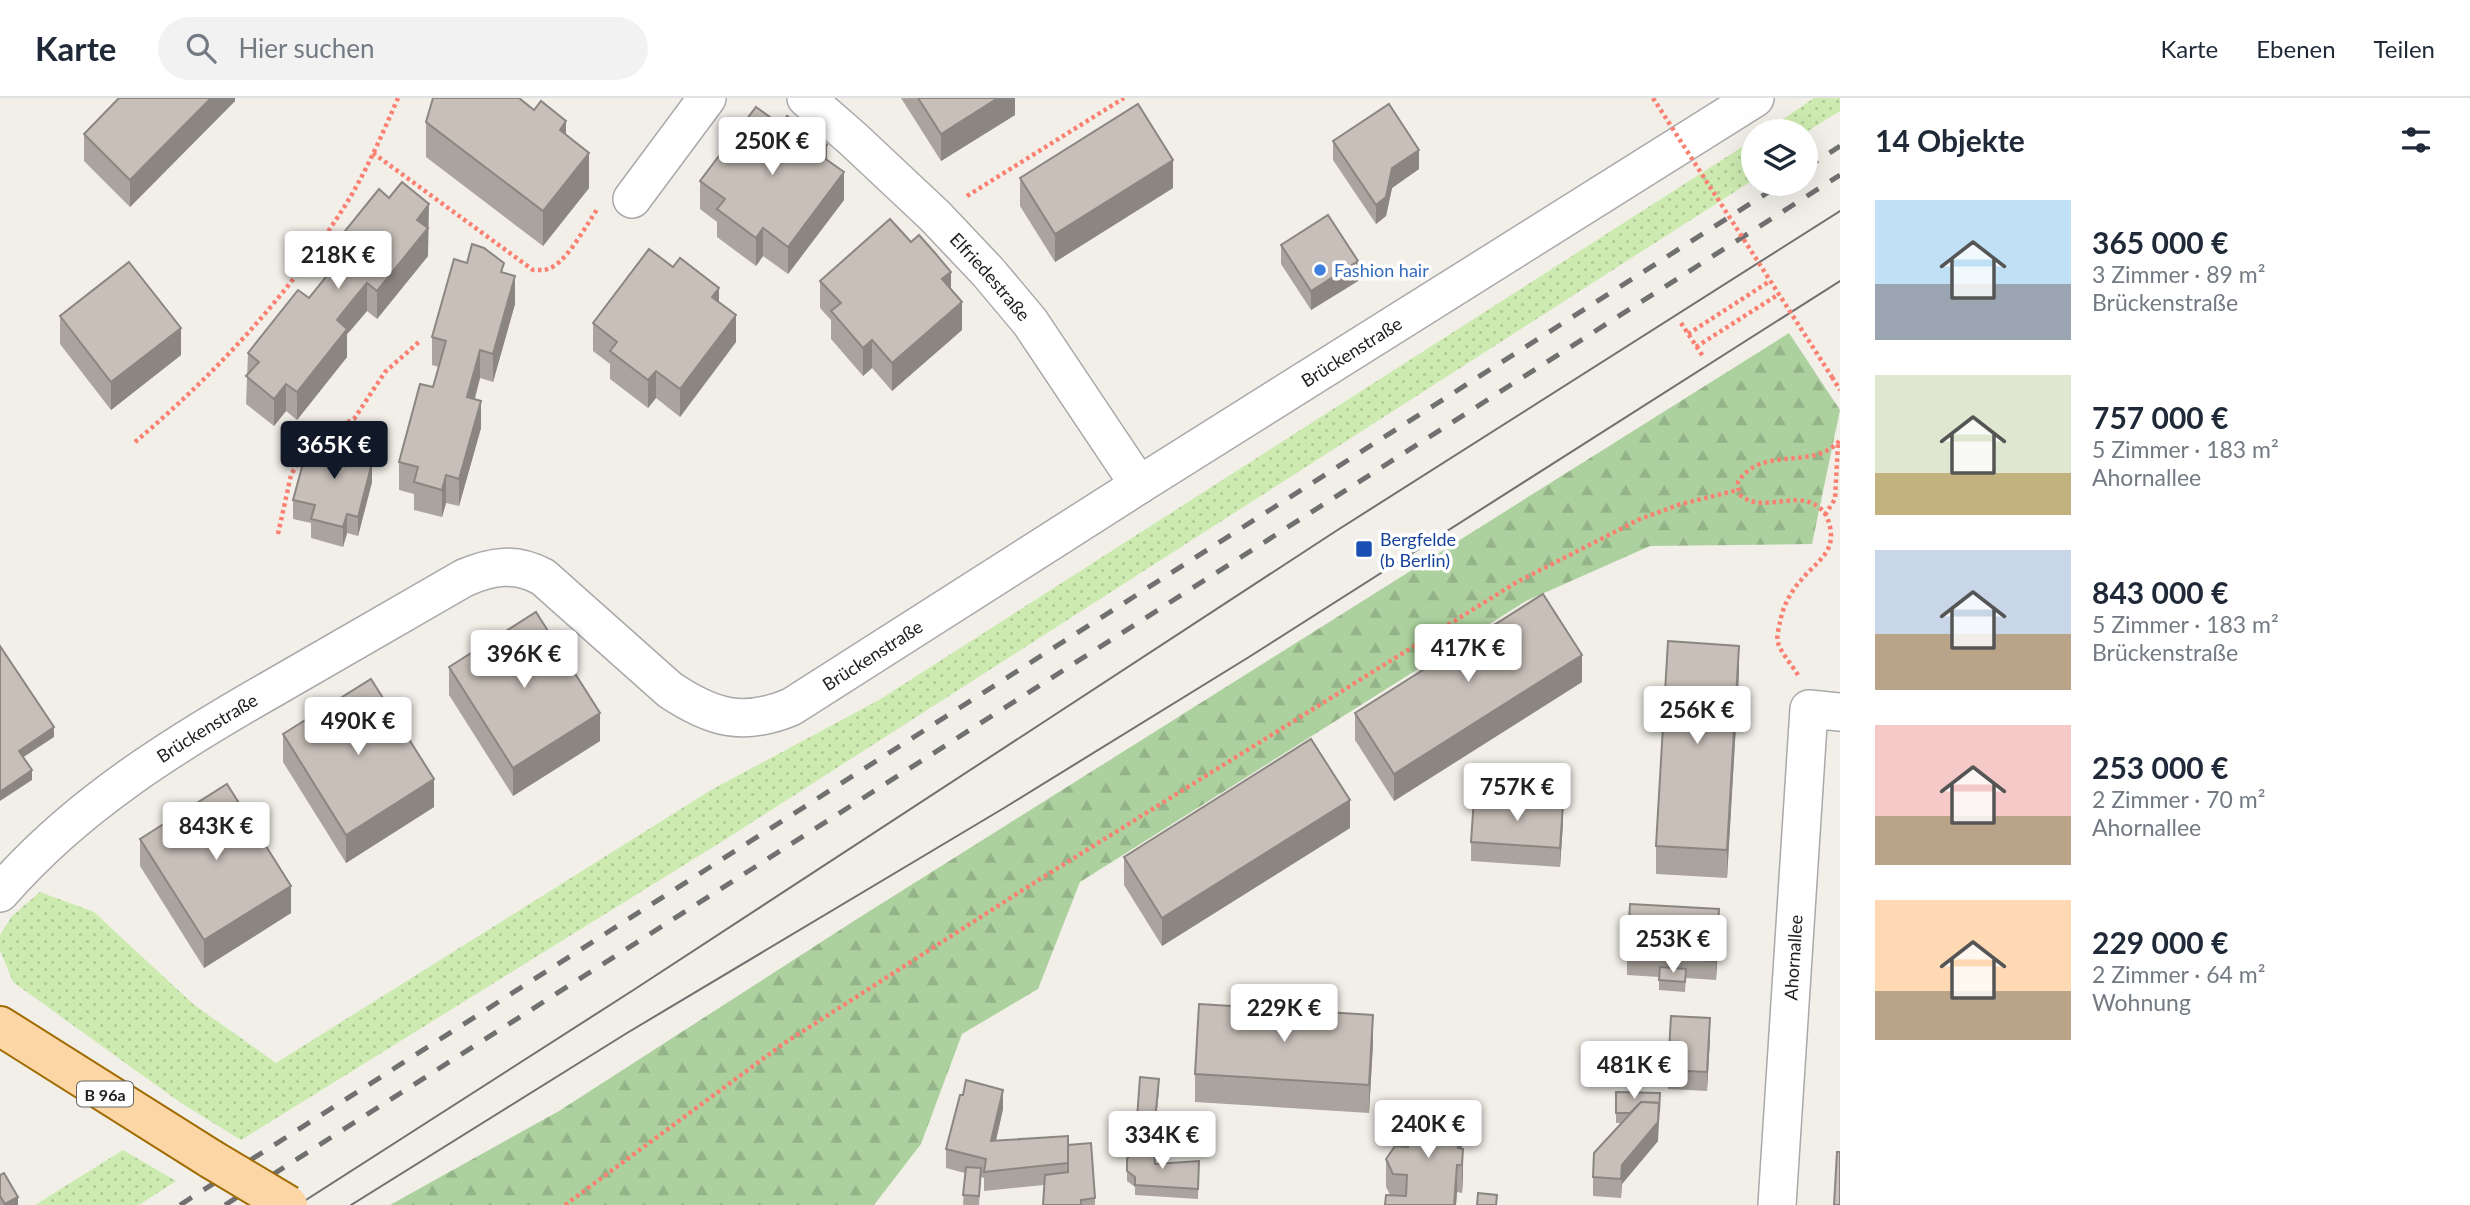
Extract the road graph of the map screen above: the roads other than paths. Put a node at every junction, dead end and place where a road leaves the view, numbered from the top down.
1 (707, 98) edge
2 (806, 98) edge
3 (1755, 98) edge
4 (632, 199) road end
5 (1139, 485) junction
6 (1824, 710) edge
7 (0, 893) edge
8 (0, 1026) edge
9 (288, 1205) edge
10 (1777, 1205) edge

1 - 4 street
2 - 5 street, Elfriedestraße
3 - 5 street, Brückenstraße
5 - 7 street, Brückenstraße
6 - 10 street, Ahornallee
8 - 9 main road, B 96a, bridge

